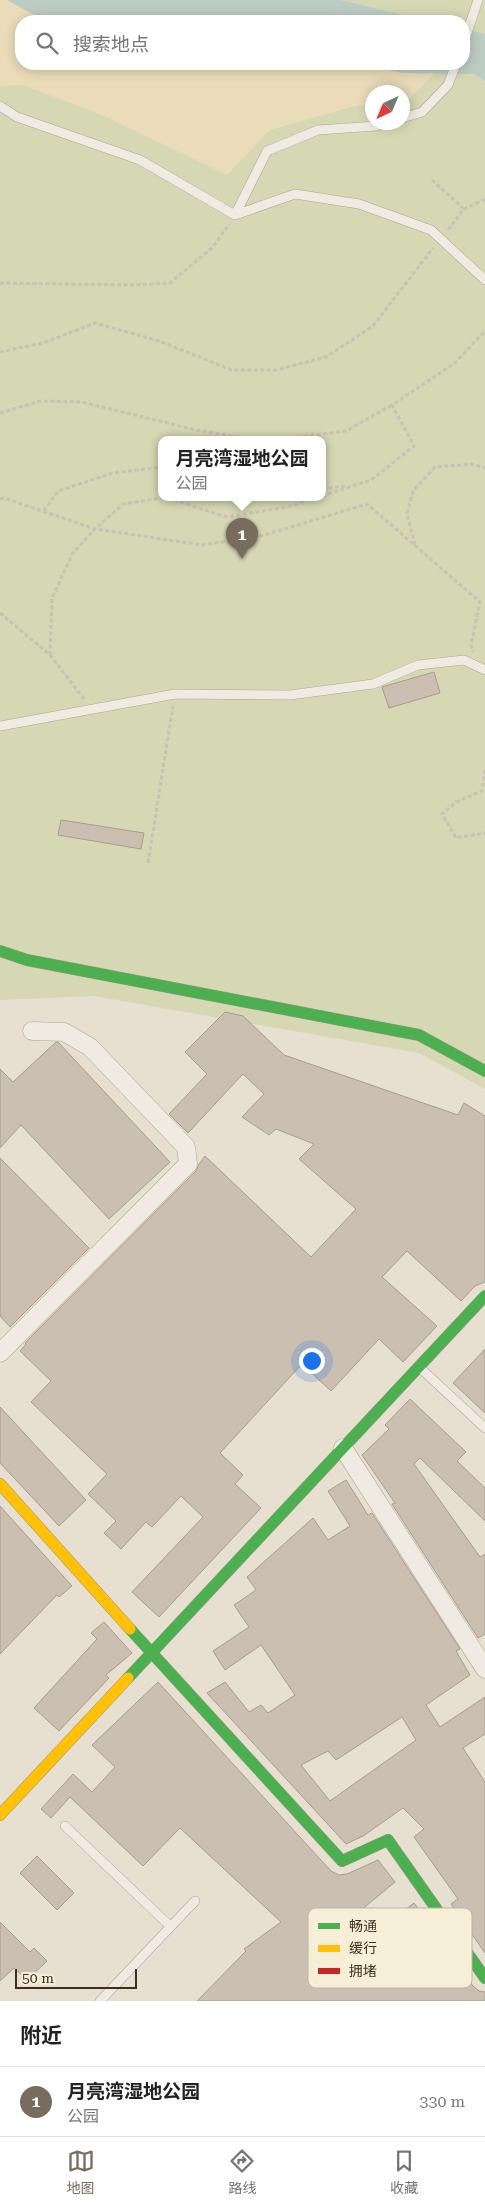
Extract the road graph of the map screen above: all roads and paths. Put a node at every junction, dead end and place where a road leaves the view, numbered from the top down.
1 (478, 0) edge
2 (470, 24) edge
3 (454, 70) edge
4 (0, 106) edge
5 (410, 116) edge
6 (365, 127) edge
7 (432, 180) dead end
8 (485, 199) edge
9 (464, 209) junction
10 (235, 215) junction
11 (440, 239) junction
12 (485, 280) edge
13 (0, 283) edge
14 (485, 330) edge
15 (0, 352) edge
16 (392, 405) junction
17 (0, 413) edge
18 (232, 436) edge
19 (305, 436) edge
20 (158, 467) edge
21 (485, 468) edge
22 (353, 486) junction
23 (326, 489) edge
24 (326, 495) edge
25 (0, 499) edge
26 (158, 499) edge
27 (177, 501) edge
28 (306, 501) edge
29 (43, 511) junction
30 (95, 529) junction
31 (415, 546) junction
32 (0, 613) edge
33 (50, 654) junction
34 (482, 669) edge
35 (175, 694) junction
36 (92, 710) junction
37 (0, 726) edge
38 (485, 770) edge
39 (485, 833) edge
40 (148, 863) dead end
41 (0, 951) edge
42 (32, 1030) dead end
43 (485, 1071) edge
44 (485, 1296) edge
45 (0, 1353) edge
46 (419, 1367) junction
47 (485, 1428) edge
48 (343, 1448) junction
49 (0, 1484) edge
50 (151, 1653) junction
51 (485, 1669) edge
52 (0, 1816) edge
53 (65, 1826) dead end
54 (195, 1901) dead end
55 (436, 1908) edge
56 (170, 1926) junction
57 (472, 1960) edge
58 (485, 1978) edge
59 (100, 2001) edge

1 - 2 lane
3 - 5 lane
4 - 10 lane
6 - 10 lane
7 - 9 path
8 - 9 path
9 - 11 path
10 - 11 lane
10 - 13 path
11 - 12 lane
11 - 15 path
14 - 16 path
16 - 19 path
16 - 22 path
17 - 18 path
20 - 29 path
21 - 31 path
22 - 23 path
22 - 24 path
25 - 29 path
26 - 30 path
27 - 28 path
29 - 30 path
30 - 31 path
30 - 33 path
31 - 34 path
32 - 33 path
33 - 36 path
34 - 35 lane
35 - 36 lane
35 - 40 path
36 - 37 lane
38 - 39 path
41 - 43 street
42 - 45 street
44 - 46 street
46 - 47 lane
46 - 48 street
48 - 50 street
48 - 51 street
49 - 50 street
50 - 52 street
50 - 55 street
53 - 56 lane
54 - 56 lane
56 - 59 lane
57 - 58 street

